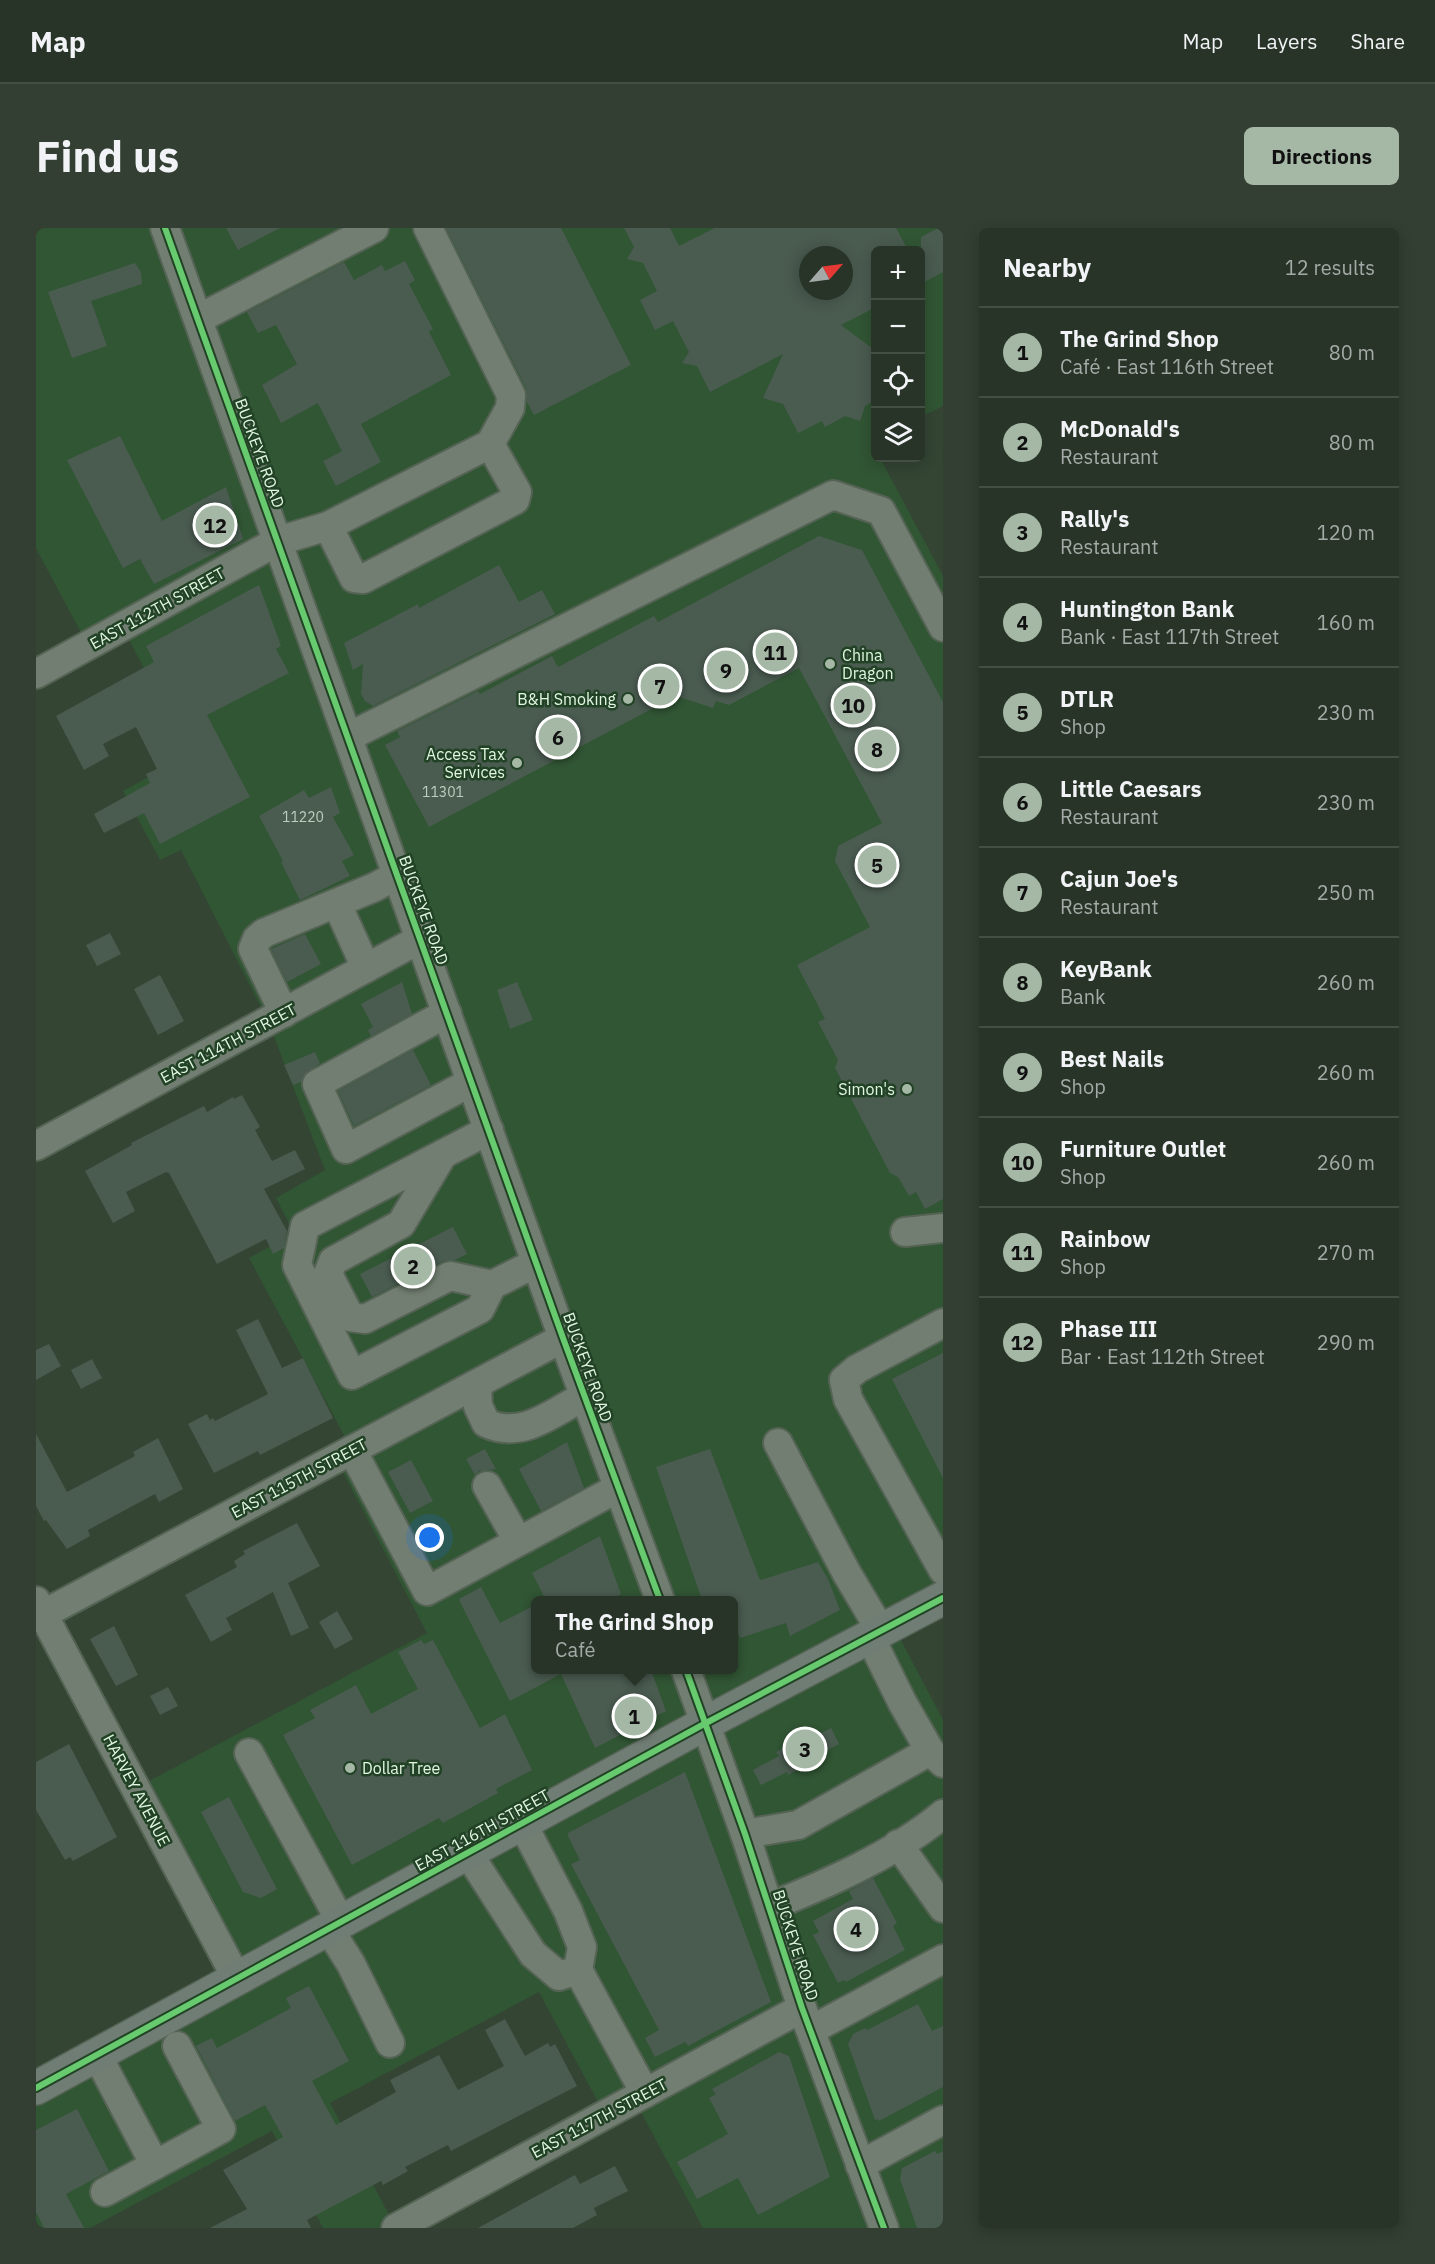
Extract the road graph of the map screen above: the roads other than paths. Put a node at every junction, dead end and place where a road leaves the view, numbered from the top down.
1 (165, 228) edge
2 (374, 228) edge
3 (428, 228) edge
4 (198, 319) junction
5 (490, 444) junction
6 (328, 526) junction
7 (278, 541) junction
8 (943, 627) edge
9 (36, 674) edge
10 (348, 737) junction
11 (398, 875) junction
12 (337, 904) junction
13 (420, 939) junction
14 (366, 968) junction
15 (447, 1012) junction
16 (284, 1013) junction
17 (471, 1082) junction
18 (489, 1130) junction
19 (36, 1146) edge
20 (443, 1154) junction
21 (943, 1228) edge
22 (905, 1232) dead end
23 (536, 1263) junction
24 (492, 1285) junction
25 (943, 1323) edge
26 (563, 1338) junction
27 (477, 1384) junction
28 (584, 1396) junction
29 (778, 1443) dead end
30 (352, 1450) junction
31 (487, 1486) dead end
32 (618, 1488) junction
33 (518, 1541) junction
34 (943, 1570) edge
35 (658, 1596) edge
36 (943, 1598) edge
37 (38, 1611) edge
38 (875, 1634) junction
39 (688, 1674) edge
40 (706, 1723) junction
41 (249, 1753) dead end
42 (937, 1757) edge
43 (943, 1814) edge
44 (522, 1823) junction
45 (745, 1834) junction
46 (898, 1844) junction
47 (468, 1853) junction
48 (769, 1907) junction
49 (943, 1908) edge
50 (335, 1926) junction
51 (943, 1959) edge
52 (578, 1970) junction
53 (237, 1979) junction
54 (806, 2019) junction
55 (390, 2043) dead end
56 (177, 2046) dead end
57 (97, 2055) junction
58 (36, 2088) edge
59 (645, 2093) junction
60 (943, 2120) edge
61 (155, 2165) junction
62 (860, 2165) junction
63 (105, 2192) dead end
64 (396, 2228) edge
65 (884, 2228) edge

1 - 4 street, BUCKEYE ROAD
2 - 4 street
3 - 5 street
4 - 7 street, BUCKEYE ROAD
5 - 6 street, EAST 112TH STREET
5 - 6 street
6 - 7 street, EAST 112TH STREET
7 - 9 street, EAST 112TH STREET
7 - 10 street, BUCKEYE ROAD
8 - 10 street
10 - 11 street, BUCKEYE ROAD
11 - 12 street
11 - 13 street, BUCKEYE ROAD
12 - 14 street
12 - 16 street
13 - 14 street, EAST 114TH STREET
13 - 15 street, BUCKEYE ROAD
14 - 16 street, EAST 114TH STREET
15 - 17 street, BUCKEYE ROAD
15 - 17 street
16 - 19 street, EAST 114TH STREET
17 - 18 street, BUCKEYE ROAD
18 - 20 street
18 - 23 street, BUCKEYE ROAD
20 - 24 street
20 - 24 street
21 - 22 street
23 - 24 street
23 - 26 street, BUCKEYE ROAD
25 - 34 street
26 - 27 street, EAST 115TH STREET
26 - 28 street, BUCKEYE ROAD
27 - 28 street
27 - 30 street, EAST 115TH STREET
28 - 32 street, BUCKEYE ROAD
29 - 38 street
30 - 33 street
30 - 37 street, EAST 115TH STREET
31 - 33 street
32 - 33 street
32 - 35 street, BUCKEYE ROAD
36 - 38 main road, EAST 116TH STREET
37 - 53 street, HARVEY AVENUE
38 - 40 main road, EAST 116TH STREET
38 - 42 street
39 - 40 street, BUCKEYE ROAD
40 - 44 main road, EAST 116TH STREET
40 - 45 street, BUCKEYE ROAD
41 - 50 street
42 - 45 street
43 - 46 street
44 - 47 main road, EAST 116TH STREET
44 - 52 street
45 - 48 street, BUCKEYE ROAD
46 - 48 street
46 - 49 street
47 - 50 main road, EAST 116TH STREET
47 - 52 street
48 - 54 street, BUCKEYE ROAD
50 - 53 main road, EAST 116TH STREET
50 - 55 street
51 - 54 street, EAST 117TH STREET
52 - 59 street
53 - 57 main road, EAST 116TH STREET
54 - 59 street, EAST 117TH STREET
54 - 62 street, BUCKEYE ROAD
56 - 61 street
57 - 58 main road, EAST 116TH STREET
57 - 61 street
59 - 64 street, EAST 117TH STREET
60 - 62 street
61 - 63 street
62 - 65 street, BUCKEYE ROAD

